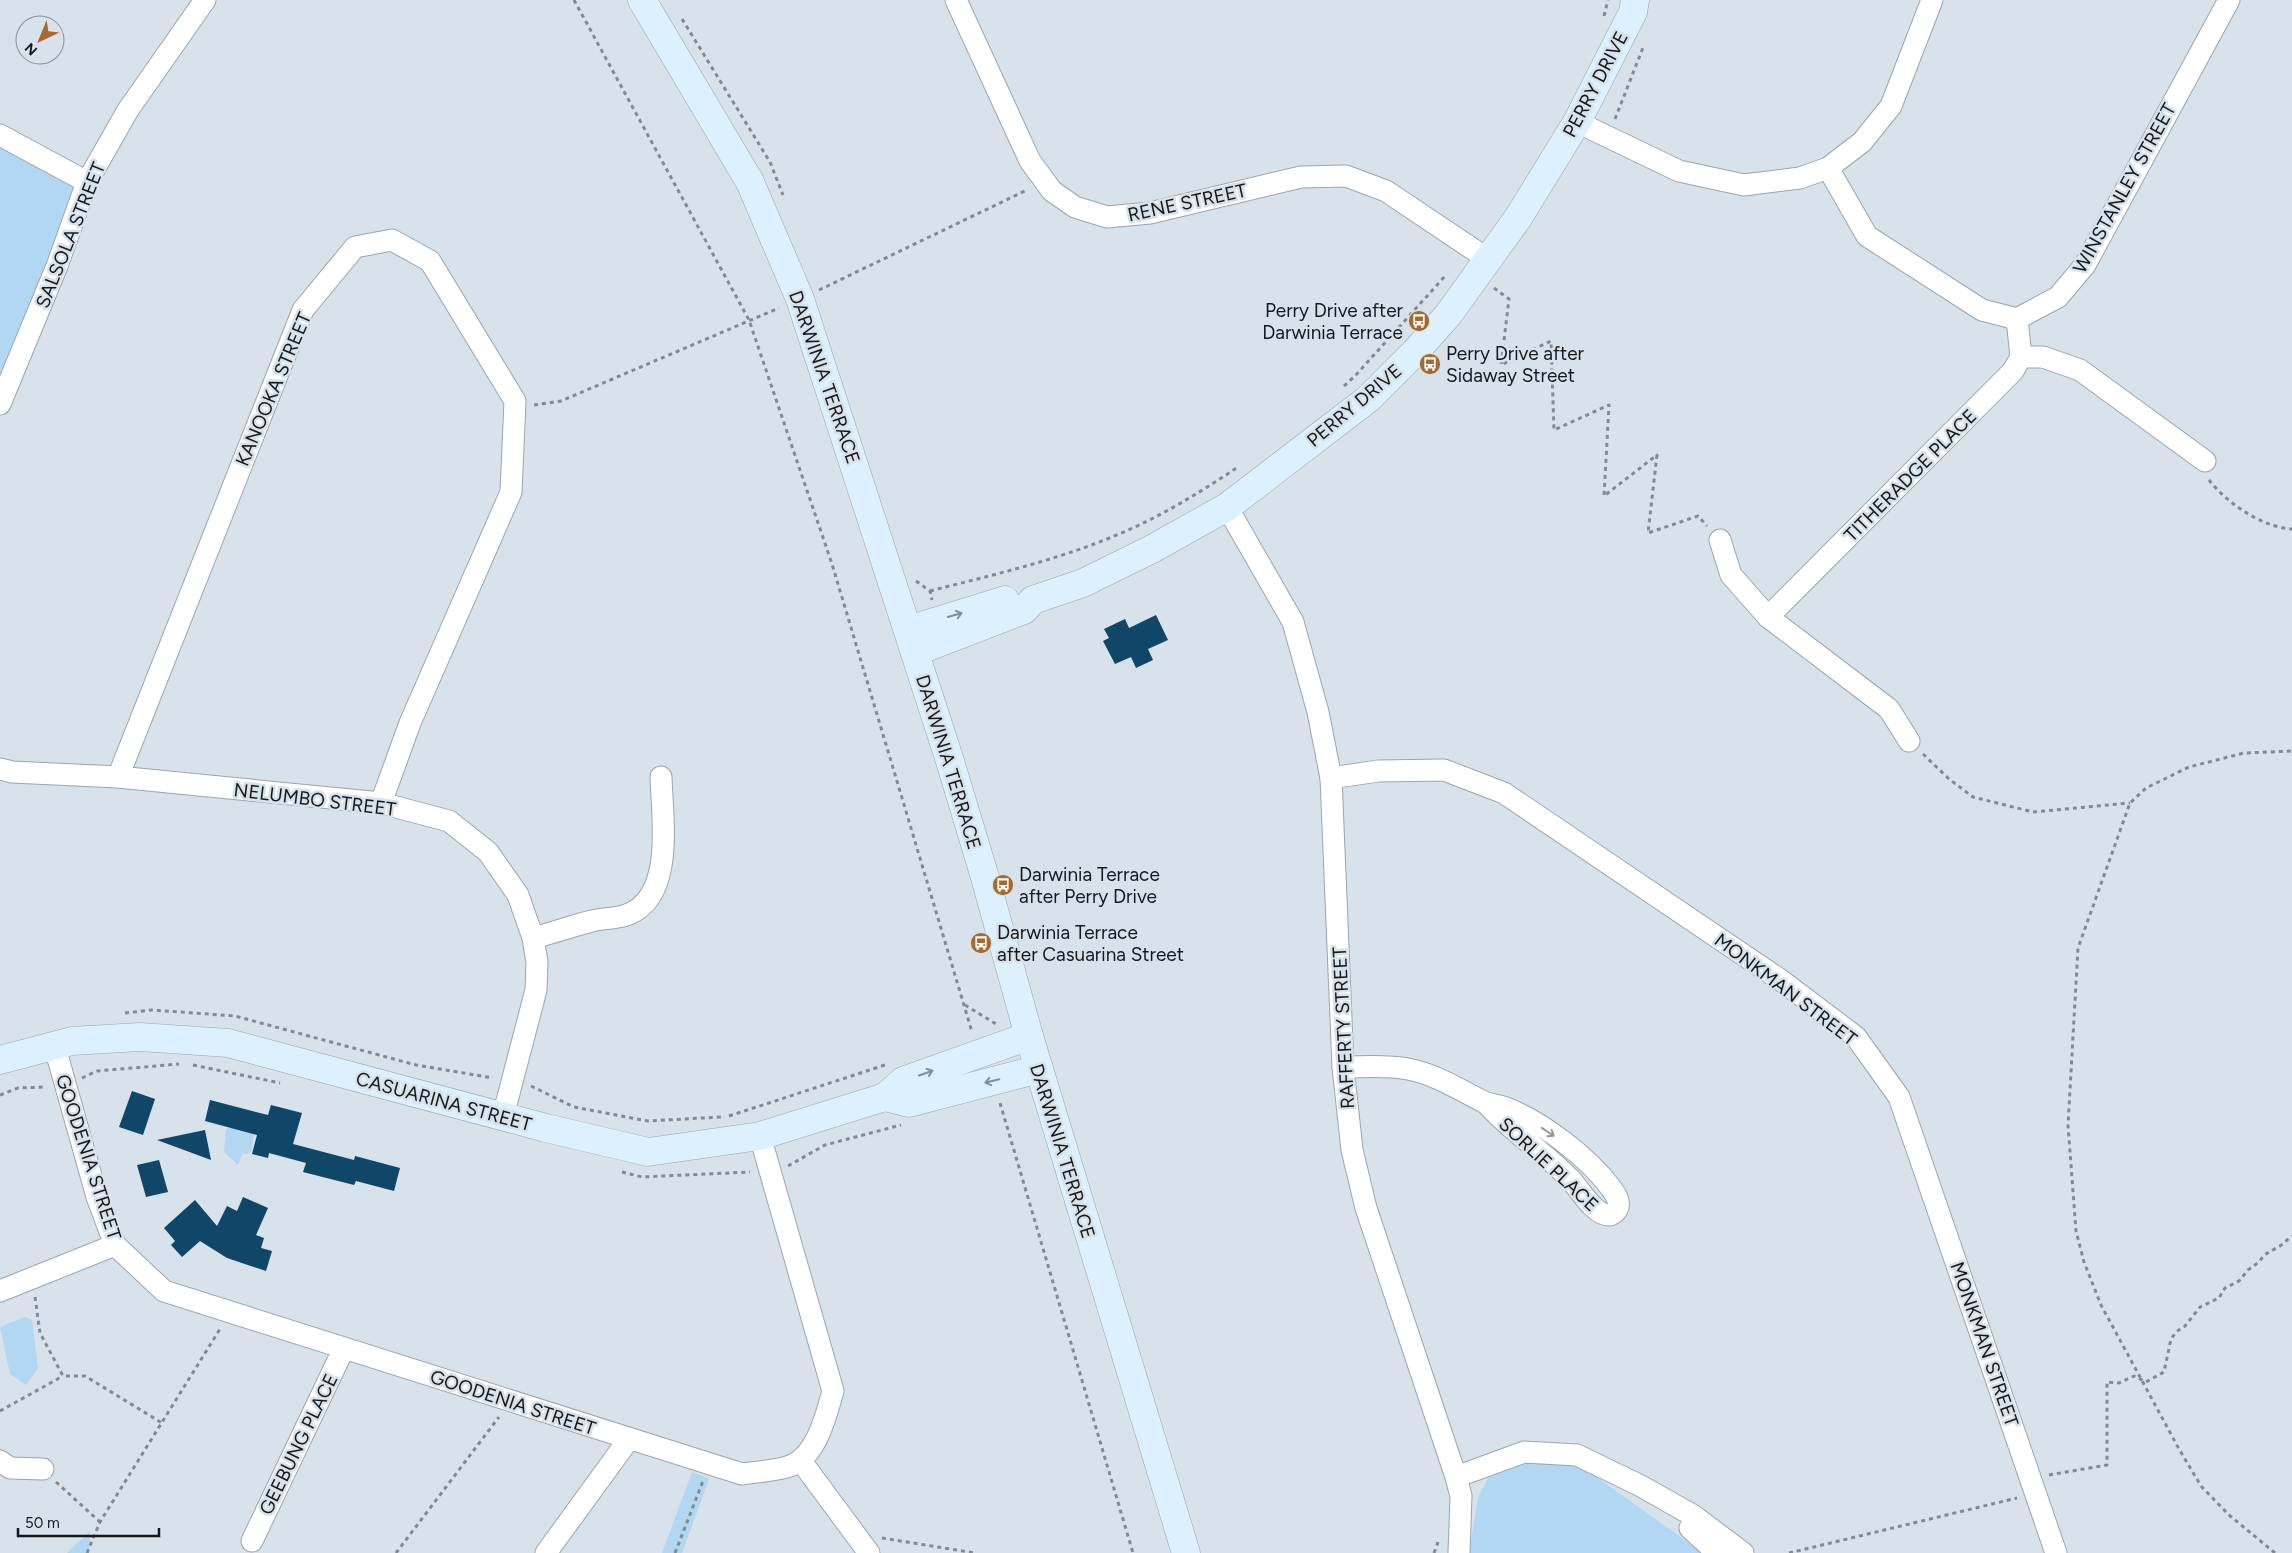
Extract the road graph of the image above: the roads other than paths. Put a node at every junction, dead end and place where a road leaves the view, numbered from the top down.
1 (205, 0) edge
2 (642, 0) edge
3 (1635, 0) edge
4 (1932, 0) edge
5 (2228, 0) edge
6 (961, 2) edge
7 (1577, 122) junction
8 (0, 135) edge
9 (1828, 168) junction
10 (87, 182) junction
11 (1479, 253) junction
12 (2017, 319) junction
13 (2021, 357) junction
14 (0, 404) edge
15 (2206, 461) road end
16 (1227, 507) junction
17 (1720, 540) road end
18 (1768, 617) junction
19 (912, 641) junction
20 (1909, 741) road end
21 (0, 769) edge
22 (118, 777) junction
23 (661, 777) dead end
24 (1331, 778) junction
25 (381, 803) junction
26 (533, 938) junction
27 (1029, 1036) junction
28 (54, 1044) junction
29 (0, 1060) edge
30 (1343, 1067) junction
31 (1039, 1069) junction
32 (885, 1096) junction
33 (1486, 1103) junction
34 (503, 1116) junction
35 (760, 1136) junction
36 (115, 1245) junction
37 (2, 1284) edge
38 (344, 1348) junction
39 (630, 1439) junction
40 (801, 1461) junction
41 (0, 1462) edge
42 (43, 1469) road end
43 (1456, 1477) junction
44 (1641, 1486) junction
45 (252, 1541) dead end
46 (546, 1553) edge
47 (869, 1553) edge
48 (1186, 1553) edge
49 (1459, 1553) edge
50 (1717, 1553) edge
51 (1743, 1553) edge
52 (2056, 1553) edge

1 - 10 street, SALSOLA STREET
2 - 19 street, DARWINIA TERRACE
3 - 7 street, PERRY DRIVE
4 - 9 street
5 - 12 street, WINSTANLEY STREET
6 - 11 street, RENE STREET
7 - 9 street
7 - 11 street, PERRY DRIVE
8 - 10 street
9 - 12 street
10 - 14 street, SALSOLA STREET
11 - 16 street, PERRY DRIVE
12 - 13 street
13 - 15 street
13 - 18 street, TITHERADGE PLACE
16 - 19 street, PERRY DRIVE
16 - 24 street, RAFFERTY STREET
17 - 18 street
18 - 20 street
19 - 27 street, DARWINIA TERRACE
21 - 22 street, NELUMBO STREET
22 - 25 street, NELUMBO STREET
22 - 25 street, KANOOKA STREET
23 - 26 street
24 - 30 street, RAFFERTY STREET
24 - 52 street, MONKMAN STREET
25 - 26 street, NELUMBO STREET
26 - 34 street, NELUMBO STREET
27 - 31 street, DARWINIA TERRACE
32 -> 27 street, CASUARINA STREET
28 - 29 street, CASUARINA STREET
28 - 34 street, CASUARINA STREET
28 - 36 street, GOODENIA STREET
30 - 33 street, SORLIE PLACE
30 - 43 street, RAFFERTY STREET
31 -> 32 street
31 - 48 street, DARWINIA TERRACE
32 - 35 street, CASUARINA STREET
33 -> 33 street, SORLIE PLACE
34 - 35 street, CASUARINA STREET
35 - 40 street
36 - 37 street
36 - 38 street, GOODENIA STREET
38 - 39 street, GOODENIA STREET
38 - 45 street, GEEBUNG PLACE
39 - 40 street, GOODENIA STREET
39 - 46 street
40 - 47 street
41 - 42 street
43 - 44 street
43 - 49 street, RAFFERTY STREET
44 - 50 street
44 - 51 street

